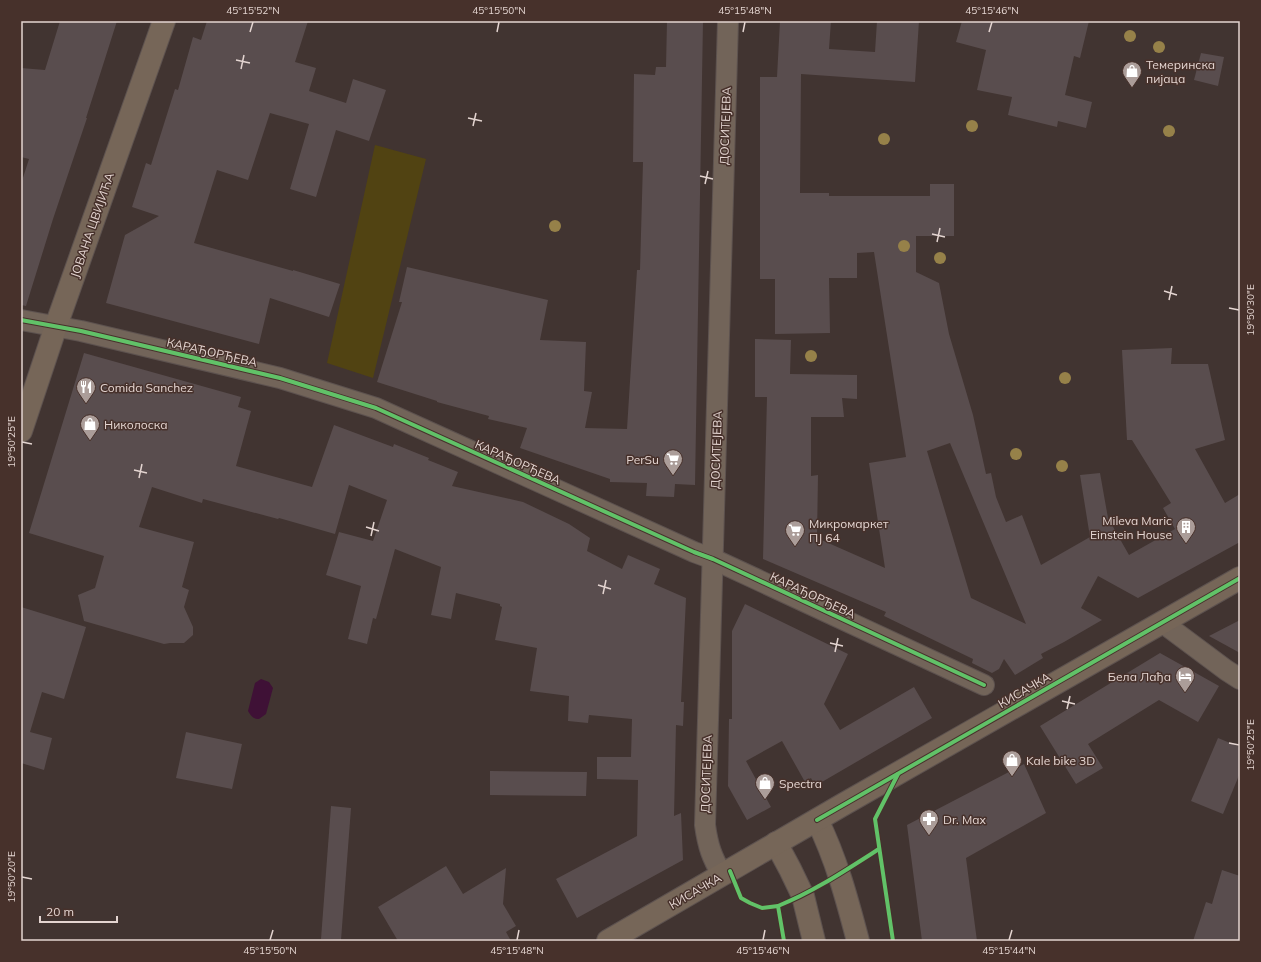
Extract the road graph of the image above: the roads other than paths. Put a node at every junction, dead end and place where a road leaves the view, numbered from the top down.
1 (164, 21) edge
2 (728, 21) edge
3 (21, 320) edge
4 (56, 326) junction
5 (21, 430) edge
6 (713, 559) junction
7 (1240, 578) edge
8 (1163, 623) junction
9 (1240, 679) edge
10 (984, 685) dead end
11 (817, 820) junction
12 (776, 844) junction
13 (722, 875) junction
14 (608, 941) edge
15 (814, 941) edge
16 (858, 941) edge

1 - 4 street, ЈОВАНА ЦВИЈИЋА
2 - 6 street, ДОСИТЕЈЕВА
3 - 4 street, КАРАЂОРЂЕВА
4 - 5 street, ЈОВАНА ЦВИЈИЋА
4 - 6 street, КАРАЂОРЂЕВА
6 - 10 street, КАРАЂОРЂЕВА
6 - 13 street, ДОСИТЕЈЕВА
7 - 8 street, КИСАЧКА
8 - 9 street
8 - 11 street, КИСАЧКА
11 - 12 street, КИСАЧКА
11 - 16 street
12 - 13 street, КИСАЧКА
12 - 15 street
13 - 14 street, КИСАЧКА

